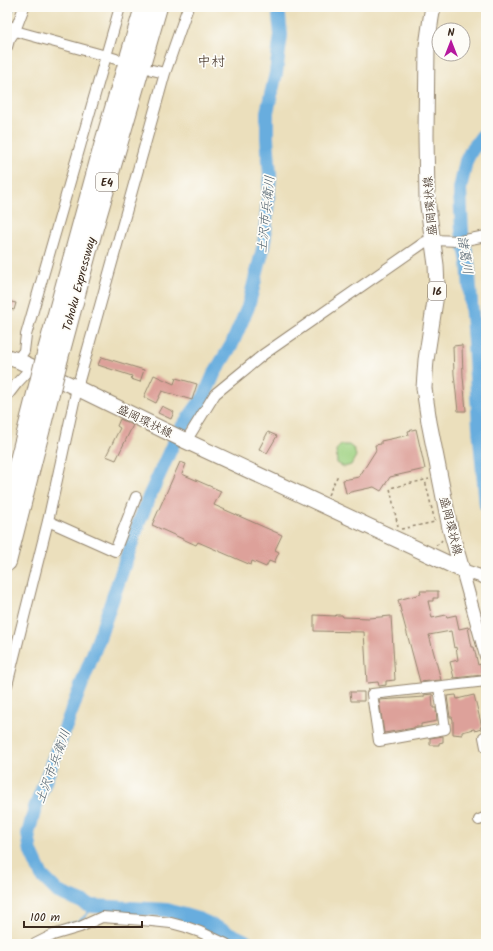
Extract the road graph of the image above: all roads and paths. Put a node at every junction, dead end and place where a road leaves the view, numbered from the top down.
1 (24, 7) edge
2 (120, 7) edge
3 (144, 7) edge
4 (158, 7) edge
5 (188, 7) edge
6 (433, 7) edge
7 (10, 27) edge
8 (7, 47) edge
9 (106, 56) junction
10 (116, 59) dead end
11 (152, 70) dead end
12 (165, 73) junction
13 (486, 236) edge
14 (432, 240) junction
15 (53, 356) junction
16 (12, 358) edge
17 (32, 367) junction
18 (77, 388) junction
19 (44, 392) junction
20 (7, 396) edge
21 (186, 440) junction
22 (338, 475) dead end
23 (433, 479) dead end
24 (425, 480) junction
25 (136, 498) dead end
26 (326, 501) dead end
27 (7, 507) edge
28 (48, 521) junction
29 (393, 526) dead end
30 (399, 530) junction
31 (405, 533) dead end
32 (443, 539) dead end
33 (435, 545) dead end
34 (7, 562) edge
35 (462, 570) junction
36 (485, 578) edge
37 (486, 656) edge
38 (486, 682) edge
39 (7, 685) edge
40 (439, 687) junction
41 (486, 736) edge
42 (486, 747) edge
43 (35, 944) edge
44 (226, 944) edge

1 - 7 street
2 - 9 street
3 - 15 highway, Tohoku Expressway / E4
4 - 15 highway, Tohoku Expressway / E4
5 - 12 street
6 - 14 main road, 盛岡環状線 / 16
7 - 8 street
7 - 9 street
9 - 10 street
9 - 16 street
11 - 12 street
12 - 18 street
13 - 14 street
14 - 21 street
14 - 35 main road, 盛岡環状線 / 16
15 - 19 highway, Tohoku Expressway / E4, bridge
16 - 17 main road, 盛岡環状線
17 - 18 main road, 盛岡環状線
17 - 20 street
18 - 21 main road, 盛岡環状線
18 - 28 street
19 - 27 highway, Tohoku Expressway / E4
19 - 34 highway, Tohoku Expressway / E4
21 - 35 main road, 盛岡環状線
22 - 26 path
23 - 24 path
24 - 30 path
24 - 30 path
25 - 28 street
28 - 39 street
29 - 30 path
30 - 31 path
32 - 33 path
35 - 36 street
35 - 37 street
38 - 40 street
40 - 40 street
41 - 42 street
43 - 44 street

